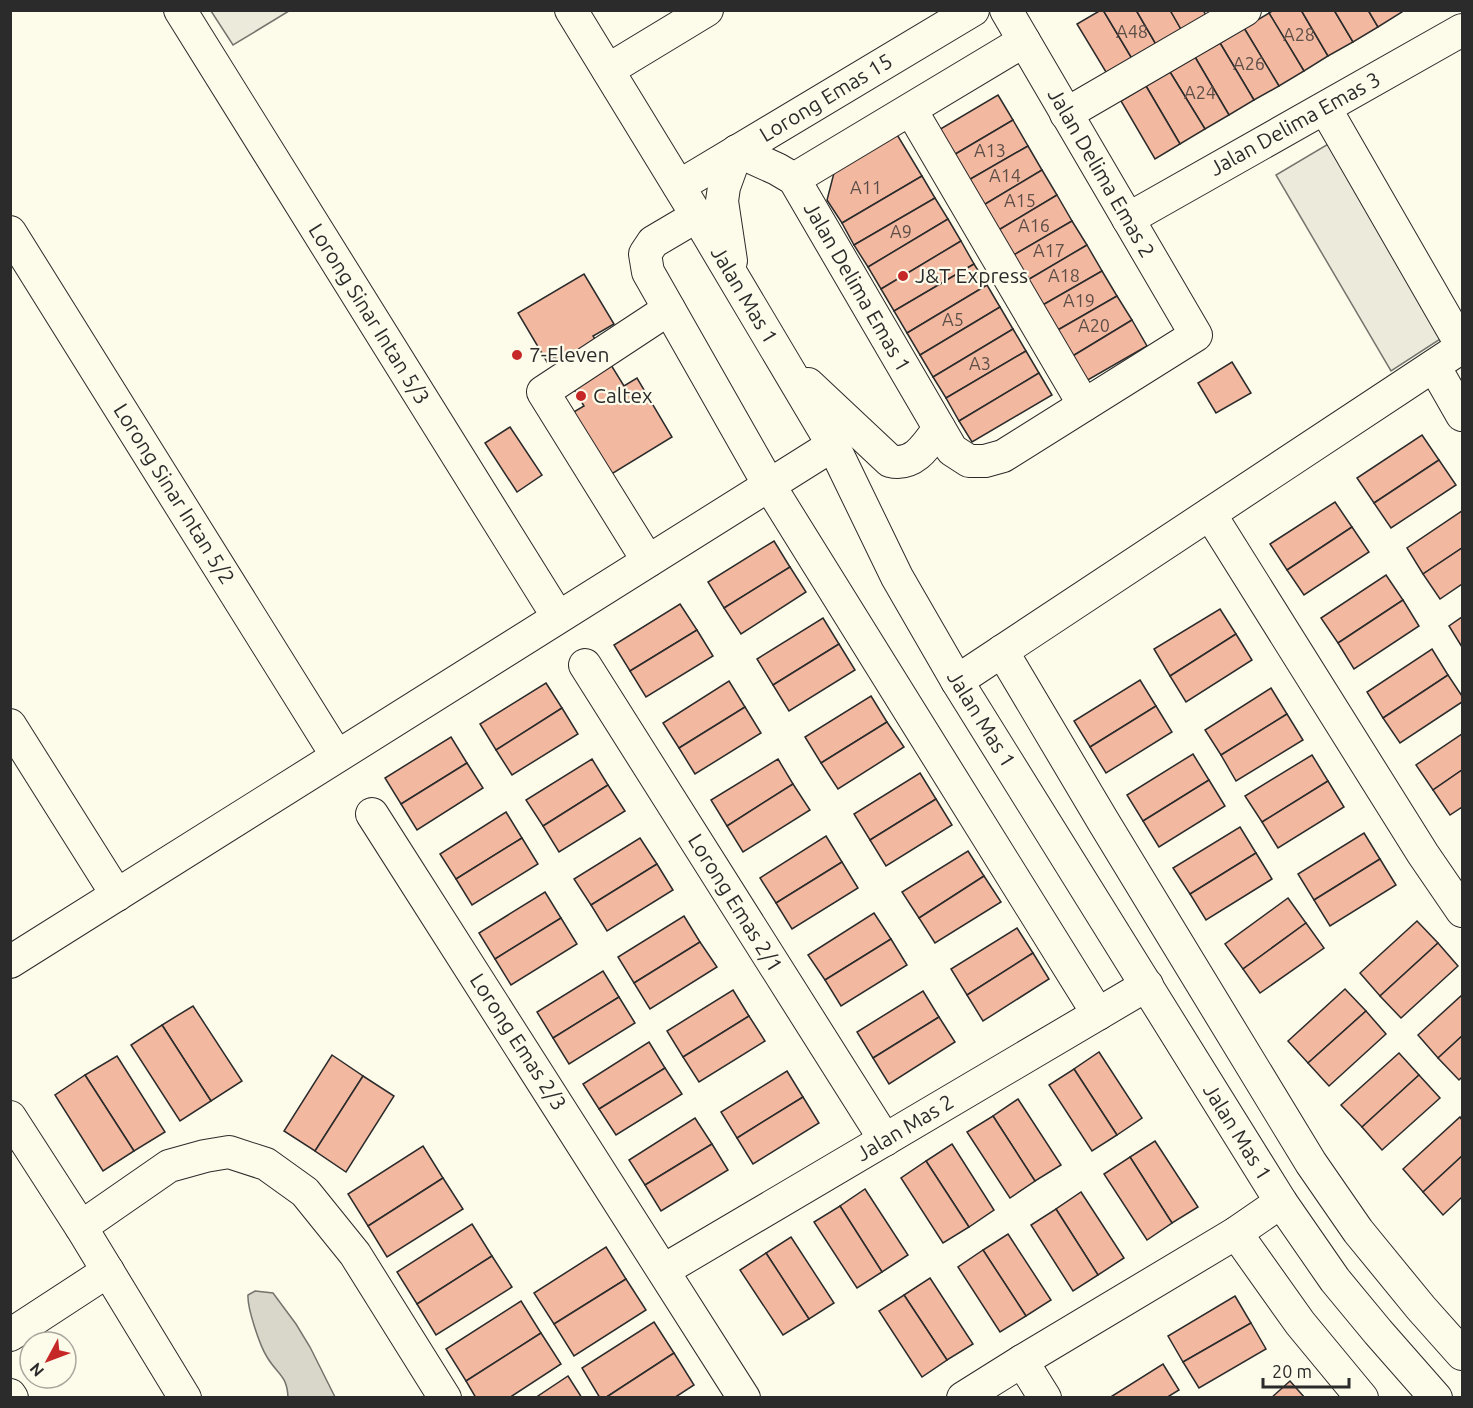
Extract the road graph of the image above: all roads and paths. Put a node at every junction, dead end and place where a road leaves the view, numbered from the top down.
1 (180, 10) edge
2 (571, 10) edge
3 (708, 10) edge
4 (1006, 10) edge
5 (1245, 10) edge
6 (962, 13) edge
7 (1462, 30) edge
8 (1024, 41) junction
9 (608, 70) junction
10 (1325, 108) junction
11 (911, 110) junction
12 (1066, 114) junction
13 (737, 151) junction
14 (794, 179) junction
15 (679, 186) junction
16 (697, 216) junction
17 (1128, 219) junction
18 (10, 232) edge
19 (733, 277) junction
20 (669, 309) junction
21 (1462, 347) edge
22 (783, 361) junction
23 (1434, 366) junction
24 (1084, 405) junction
25 (1462, 415) edge
26 (945, 439) junction
27 (833, 445) junction
28 (769, 485) junction
29 (1210, 514) junction
30 (648, 561) junction
31 (558, 617) junction
32 (1002, 651) junction
33 (585, 665) dead end
34 (957, 681) junction
35 (10, 725) edge
36 (337, 756) junction
37 (372, 814) dead end
38 (117, 895) junction
39 (1462, 911) edge
40 (10, 962) edge
41 (1146, 985) junction
42 (1098, 1014) junction
43 (10, 1117) edge
44 (885, 1140) junction
45 (1281, 1202) junction
46 (81, 1227) junction
47 (1236, 1233) junction
48 (664, 1270) junction
49 (108, 1271) junction
50 (10, 1335) edge
51 (1462, 1354) edge
52 (1022, 1361) junction
53 (185, 1398) edge
54 (445, 1398) edge
55 (744, 1398) edge
56 (963, 1398) edge
57 (1044, 1398) edge
58 (1362, 1398) edge
59 (1436, 1398) edge

1 - 31 street, Lorong Sinar Intan 5/3
2 - 9 street, Jalan Mas 1
3 - 9 street
4 - 8 street, Jalan Delima Emas 2
5 - 12 street
6 - 13 street, Lorong Emas 15
7 - 10 street, Jalan Delima Emas 3
8 - 11 street
8 - 12 street, Jalan Delima Emas 2
9 - 15 street, Jalan Mas 1
10 - 17 street, Jalan Delima Emas 3
10 - 21 street
11 - 14 street
11 - 24 street
12 - 17 street, Jalan Delima Emas 2
13 - 14 street, Jalan Delima Emas 1
13 - 15 street, Lorong Emas 15
13 - 19 street
14 - 26 street, Jalan Delima Emas 1
15 - 16 street, Jalan Mas 1
16 - 19 street, Jalan Mas 1
16 - 20 street
17 - 24 street, Jalan Delima Emas 2
18 - 36 street, Lorong Sinar Intan 5/2
19 - 22 street, Jalan Mas 1
20 - 28 street
20 - 30 street
21 - 23 street
22 - 26 street
22 - 27 street, Jalan Mas 1
23 - 25 street
23 - 29 street
24 - 26 street
27 - 28 street
27 - 34 street, Jalan Mas 1
28 - 30 street
28 - 42 street
29 - 32 street
29 - 39 street
30 - 31 street
31 - 36 street
32 - 34 street
32 - 51 street
33 - 44 street, Lorong Emas 2/1
34 - 41 street, Jalan Mas 1
35 - 38 street
36 - 38 street
37 - 48 street, Lorong Emas 2/3
38 - 40 street
41 - 42 street, Jalan Mas 2
41 - 45 street, Jalan Mas 1
42 - 44 street, Jalan Mas 2
43 - 46 street
44 - 48 street, Jalan Mas 2
45 - 47 street
45 - 59 street, Jalan Mas 1
46 - 49 street
46 - 54 street
47 - 52 street
47 - 58 street
48 - 55 street, Lorong Emas 2/3
49 - 50 street
49 - 53 street
52 - 56 street
52 - 57 street

